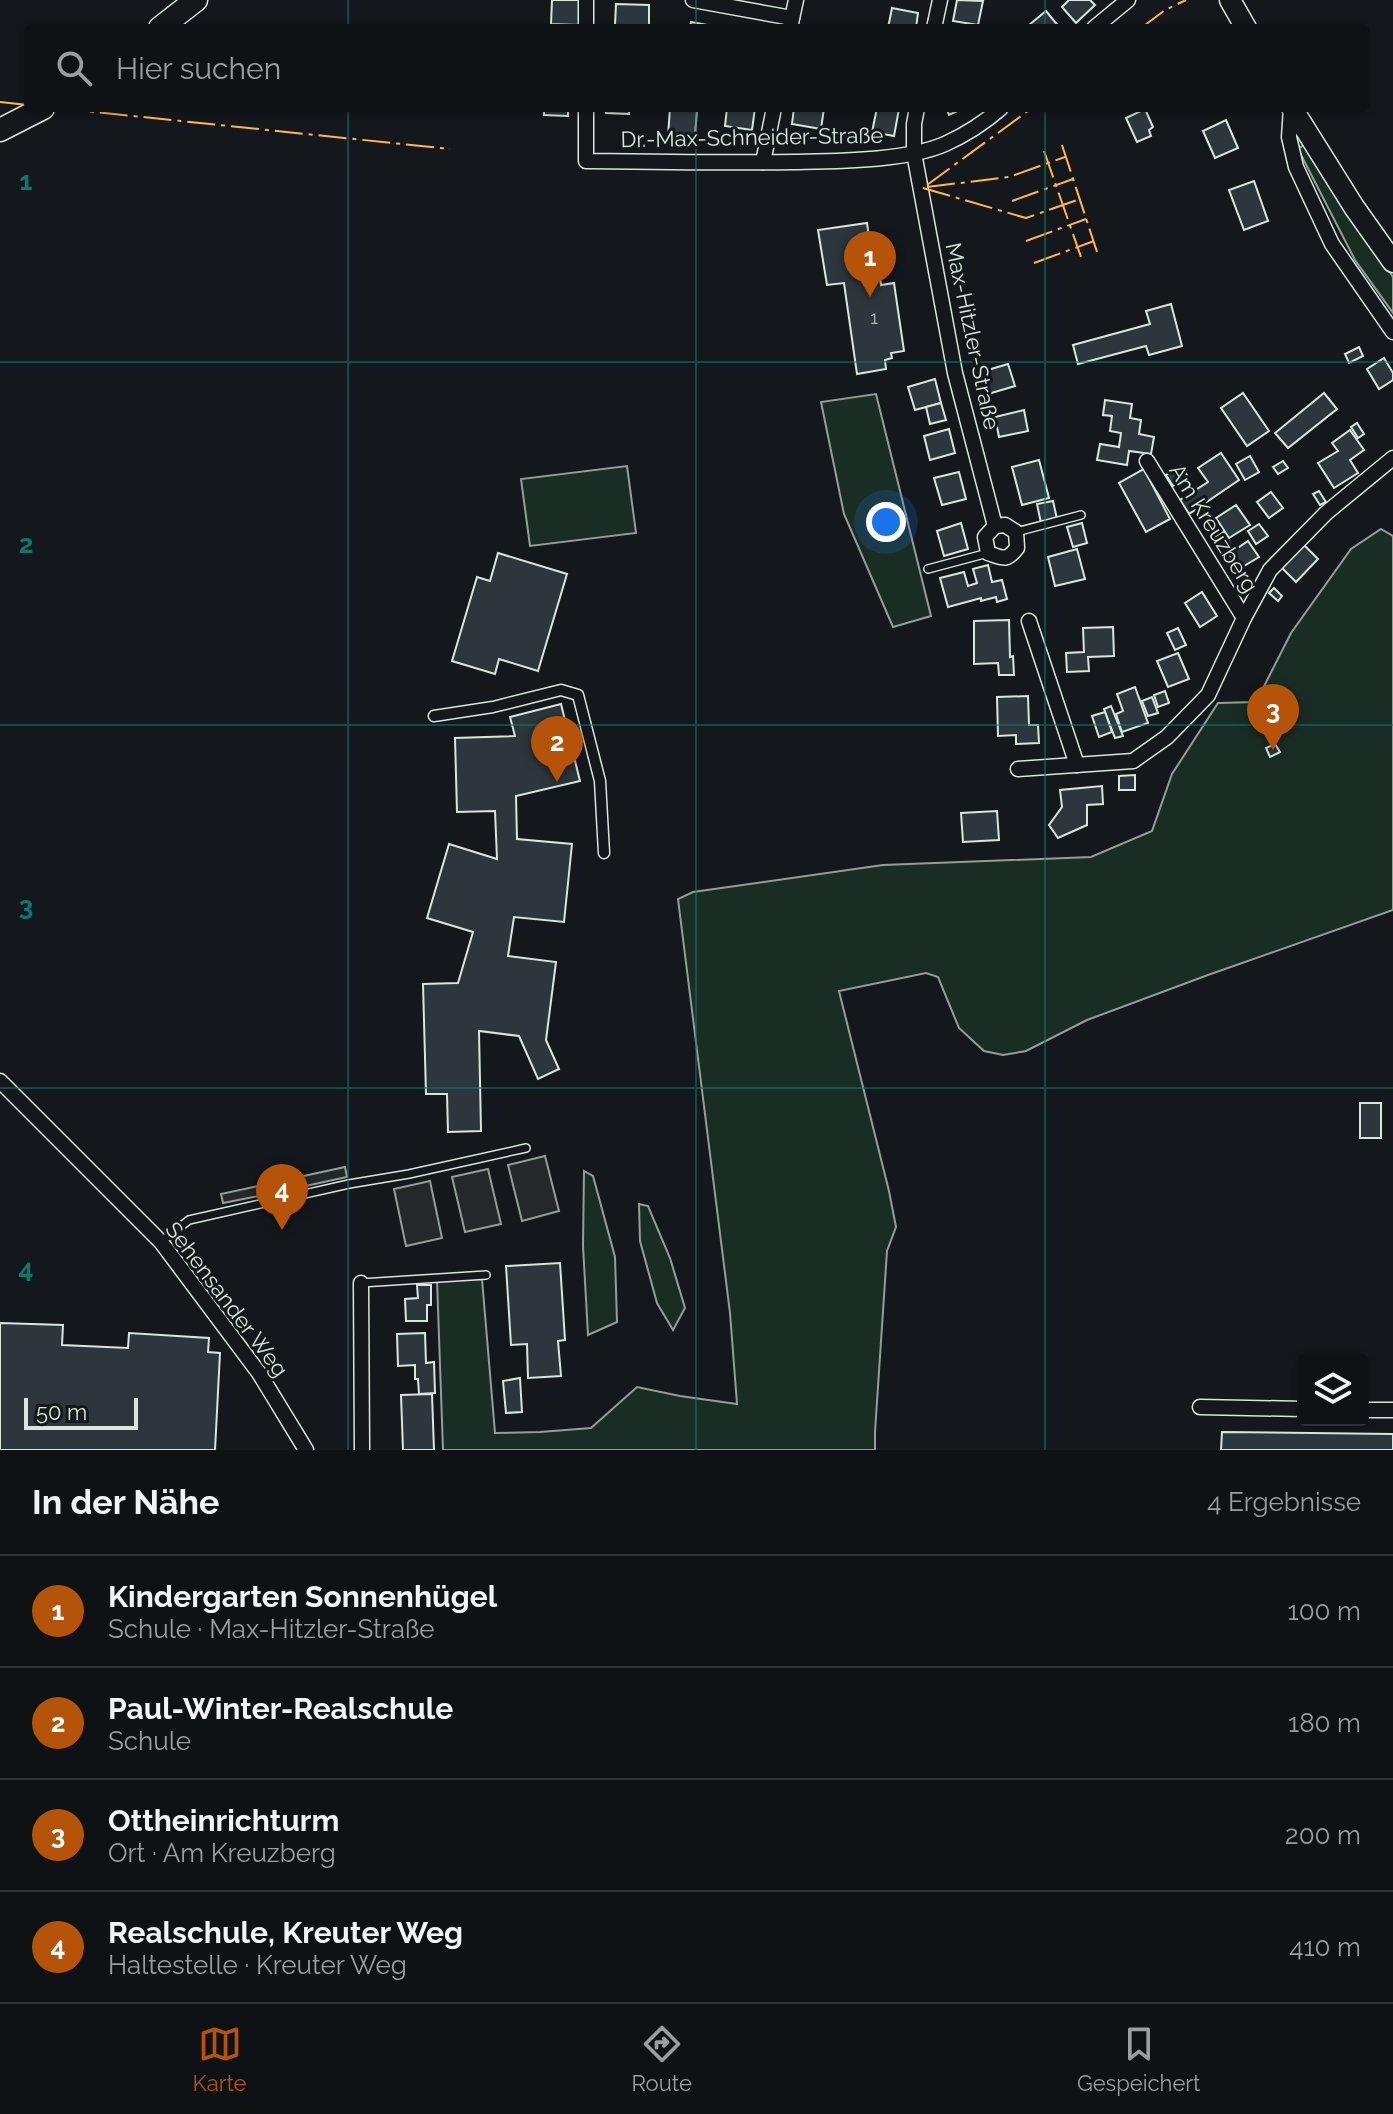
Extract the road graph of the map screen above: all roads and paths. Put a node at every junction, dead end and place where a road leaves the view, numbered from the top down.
1 (196, 0) edge
2 (586, 0) edge
3 (693, 0) edge
4 (796, 0) edge
5 (940, 0) edge
6 (1230, 0) edge
7 (1122, 2) edge
8 (791, 23) edge
9 (165, 24) edge
10 (586, 24) edge
11 (935, 24) edge
12 (1098, 24) edge
13 (1244, 24) edge
14 (35, 112) edge
15 (586, 112) edge
16 (773, 112) edge
17 (916, 112) edge
18 (996, 112) edge
19 (1292, 112) edge
20 (1295, 112) edge
21 (0, 130) edge
22 (914, 153) junction
23 (763, 162) junction
24 (1393, 262) edge
25 (1393, 332) edge
26 (1393, 458) edge
27 (1147, 461) dead end
28 (1081, 515) dead end
29 (995, 526) junction
30 (1016, 532) junction
31 (988, 553) junction
32 (928, 569) dead end
33 (1244, 618) junction
34 (1029, 621) dead end
35 (434, 716) dead end
36 (1077, 765) junction
37 (1018, 769) dead end
38 (604, 853) dead end
39 (0, 1081) edge
40 (526, 1148) dead end
41 (161, 1242) junction
42 (486, 1275) dead end
43 (361, 1283) joint
44 (1200, 1407) dead end
45 (1297, 1409) edge
46 (1369, 1410) edge
47 (1393, 1410) edge
48 (306, 1450) edge
49 (362, 1450) edge

1 - 9 main road
2 - 10 street
3 - 8 street
4 - 8 street
5 - 11 street
6 - 13 main road
7 - 12 street
14 - 21 main road
15 - 23 street, Dr.-Max-Schneider-Straße
16 - 23 street
17 - 22 street, Max-Hitzler-Straße
18 - 22 street, Dr.-Max-Schneider-Straße
19 - 25 street
20 - 24 main road
22 - 23 street, Dr.-Max-Schneider-Straße
22 - 29 street, Max-Hitzler-Straße
26 - 33 street, Am Kreuzberg
27 - 33 street, Am Kreuzberg
28 - 30 lane
29 - 30 street
29 - 31 street, Max-Hitzler-Straße
30 - 31 street
31 - 32 lane
33 - 36 street, Am Kreuzberg
34 - 36 street
35 - 38 street
36 - 37 street, Am Kreuzberg
39 - 41 street, Sehensander Weg
40 - 41 lane
41 - 48 street, Sehensander Weg
42 - 43 lane
43 - 49 street
44 - 45 street
46 - 47 street

